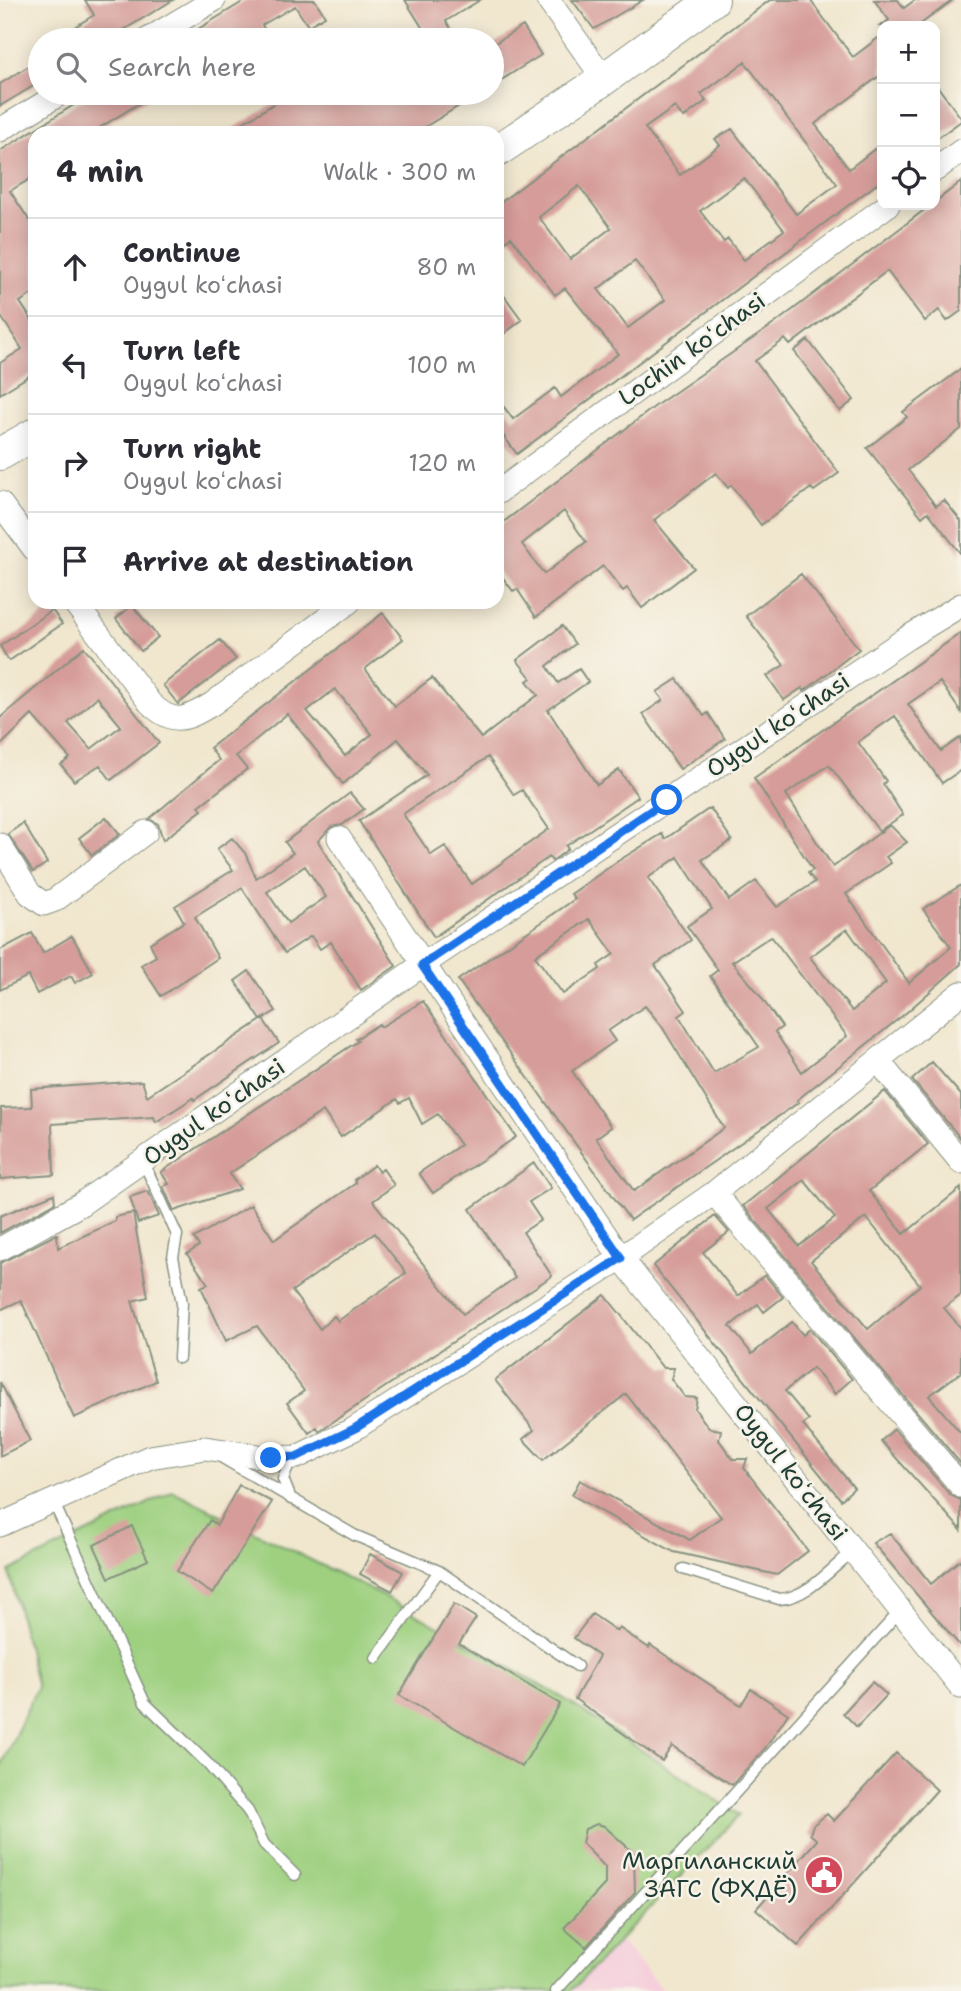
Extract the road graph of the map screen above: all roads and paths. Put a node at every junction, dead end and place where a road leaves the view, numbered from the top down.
1 (214, 0) edge
2 (548, 0) edge
3 (713, 0) edge
4 (167, 28) edge
5 (604, 79) junction
6 (41, 105) edge
7 (0, 130) edge
8 (504, 145) edge
9 (961, 151) edge
10 (940, 166) edge
11 (881, 210) edge
12 (28, 438) edge
13 (0, 454) edge
14 (504, 488) edge
15 (0, 503) edge
16 (28, 541) edge
17 (961, 605) edge
18 (79, 609) edge
19 (340, 609) edge
20 (146, 832) dead end
21 (339, 838) dead end
22 (0, 845) edge
23 (422, 965) junction
24 (961, 993) edge
25 (879, 1062) junction
26 (143, 1161) junction
27 (961, 1161) edge
28 (714, 1193) junction
29 (0, 1249) edge
30 (621, 1258) junction
31 (180, 1358) dead end
32 (205, 1448) junction
33 (296, 1457) junction
34 (961, 1486) edge
35 (53, 1501) junction
36 (292, 1501) junction
37 (0, 1525) edge
38 (853, 1551) junction
39 (683, 1569) dead end
40 (439, 1571) junction
41 (900, 1611) junction
42 (376, 1658) dead end
43 (577, 1666) dead end
44 (961, 1687) edge
45 (295, 1875) dead end
46 (556, 1991) edge

1 - 4 street
2 - 5 street
3 - 5 street
5 - 8 street
6 - 7 street
9 - 10 street
11 - 14 street, Lochin koʻchasi
12 - 13 street
15 - 16 street
17 - 23 street, Oygul koʻchasi
18 - 19 street
20 - 22 street
21 - 23 street
23 - 26 street, Oygul koʻchasi
23 - 30 street, Oygul koʻchasi
24 - 25 street
25 - 27 street
25 - 28 street
26 - 29 street, Oygul koʻchasi
26 - 31 lane
28 - 30 street
28 - 34 street
30 - 33 street
30 - 38 street, Oygul koʻchasi
32 - 33 street
32 - 35 street
32 - 36 lane
33 - 36 lane
35 - 37 street
35 - 45 lane
36 - 40 lane
38 - 39 lane
38 - 41 street, Oygul koʻchasi
40 - 42 lane
40 - 43 lane
41 - 44 street, Oygul koʻchasi
41 - 46 lane

